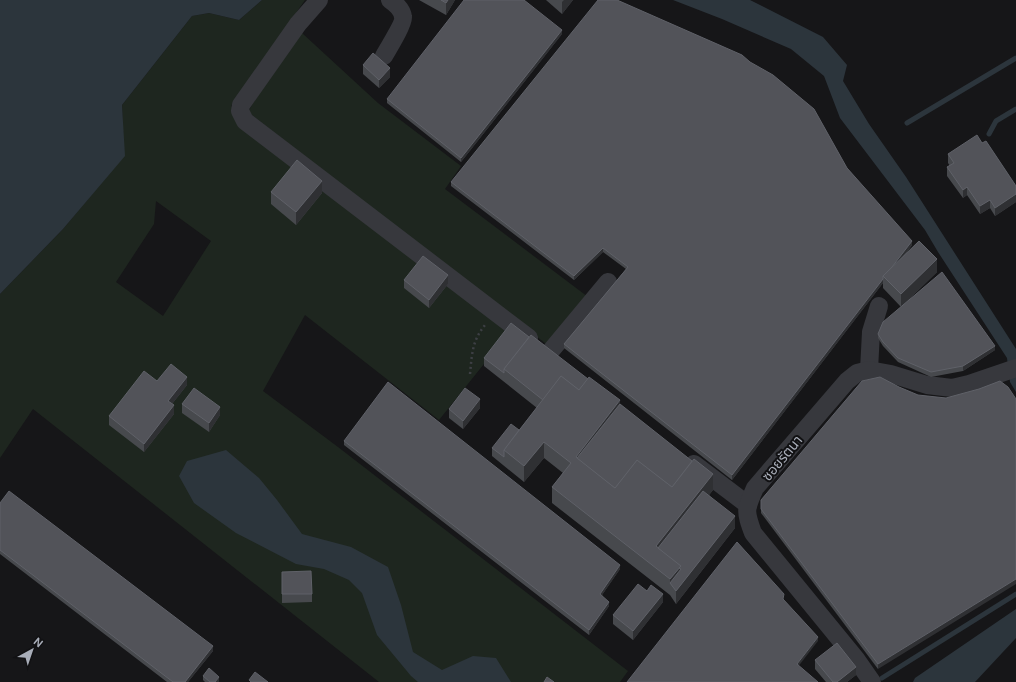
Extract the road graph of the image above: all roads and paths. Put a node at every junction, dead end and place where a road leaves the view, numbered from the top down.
1 (319, 0) edge
2 (390, 0) edge
3 (384, 56) dead end
4 (608, 282) dead end
5 (879, 306) dead end
6 (495, 312) junction
7 (869, 370) junction
8 (1010, 370) edge
9 (470, 374) dead end
10 (679, 452) edge
11 (748, 505) junction
12 (872, 682) edge

1 - 6 street
2 - 3 street
4 - 6 street
5 - 7 street
6 - 9 path
7 - 8 street
7 - 11 street, ซอยรัตนา
10 - 11 street
11 - 12 street

